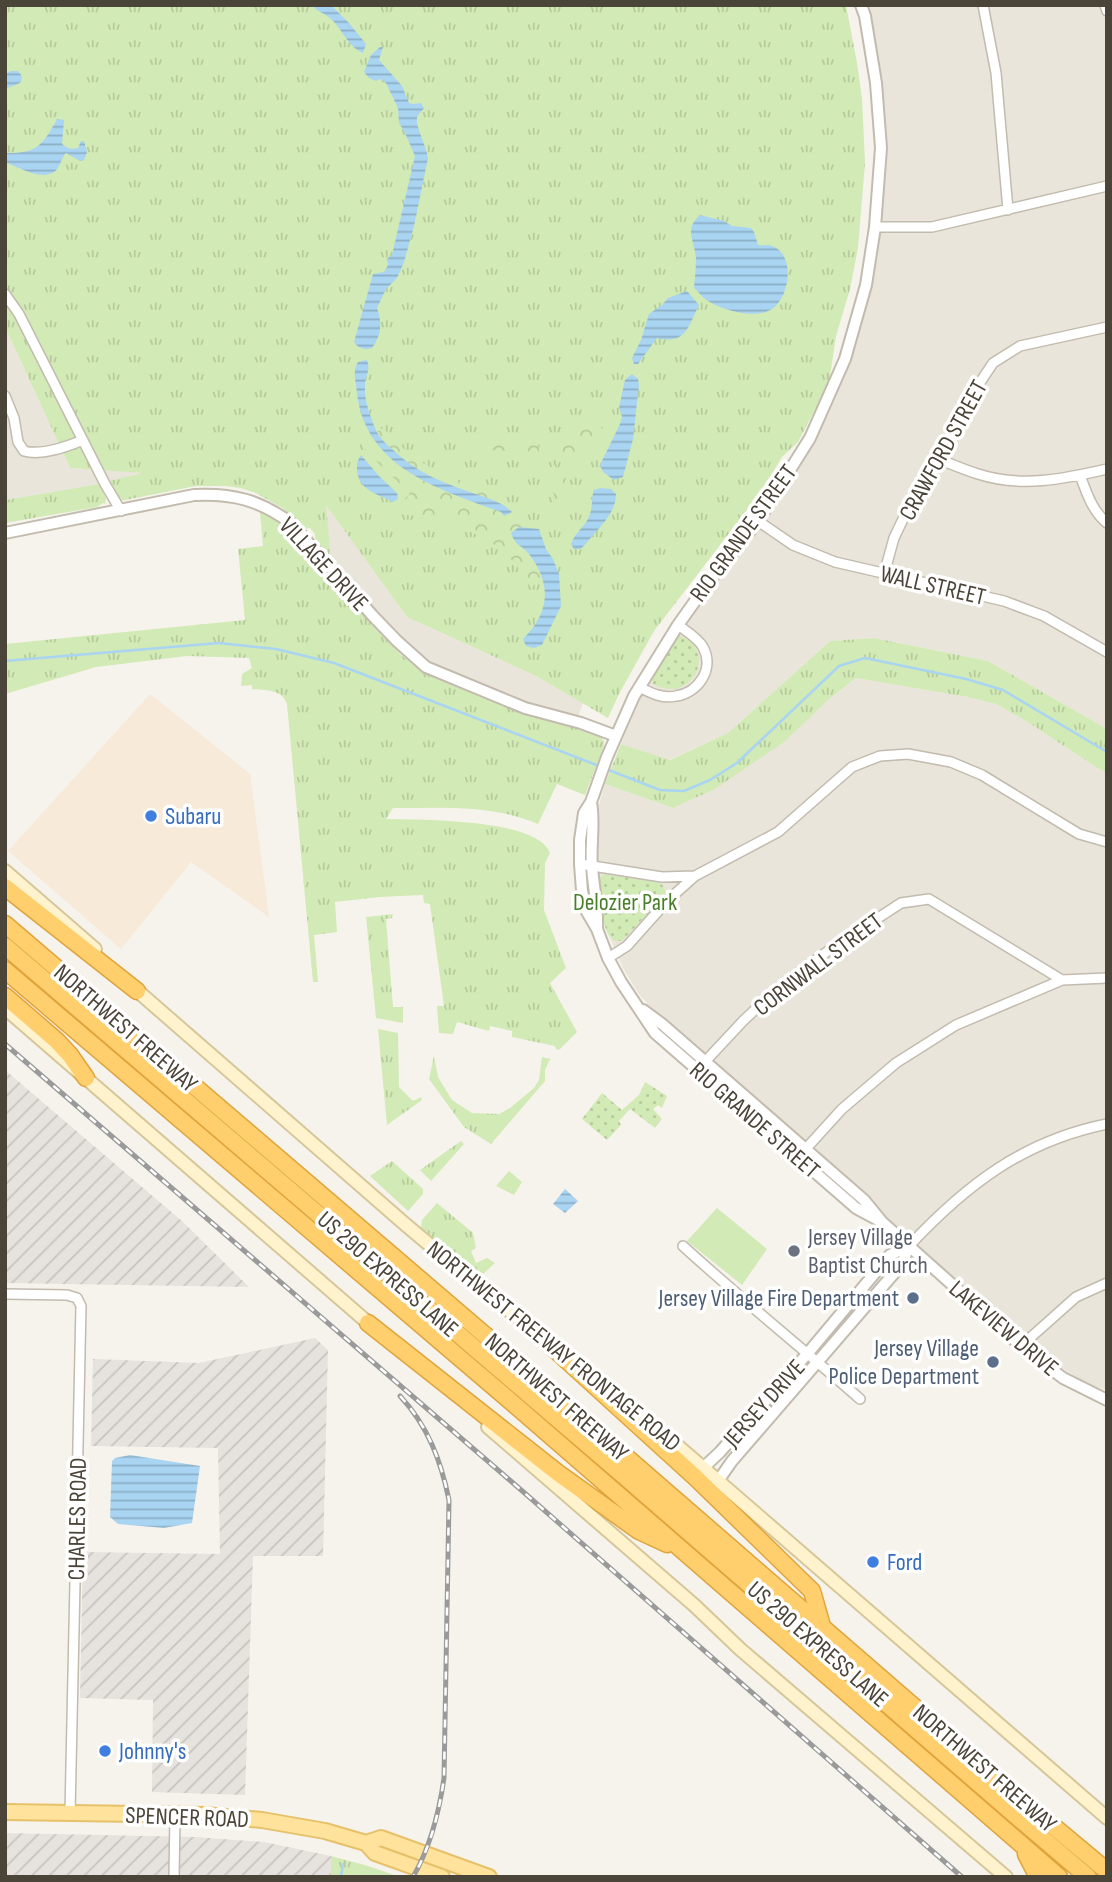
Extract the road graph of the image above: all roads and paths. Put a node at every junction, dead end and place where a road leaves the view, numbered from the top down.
1 (862, 5) edge
2 (983, 5) edge
3 (1105, 5) edge
4 (1107, 11) edge
5 (1107, 186) edge
6 (1008, 210) junction
7 (876, 227) junction
8 (5, 294) edge
9 (1107, 327) edge
10 (5, 396) edge
11 (83, 440) junction
12 (938, 458) junction
13 (1107, 469) edge
14 (1080, 475) junction
15 (121, 511) junction
16 (758, 521) junction
17 (1107, 523) edge
18 (5, 533) edge
19 (884, 574) junction
20 (678, 625) junction
21 (1107, 652) edge
22 (639, 687) junction
23 (616, 736) junction
24 (1107, 842) edge
25 (586, 865) junction
26 (5, 871) edge
27 (695, 876) junction
28 (5, 887) edge
29 (5, 924) edge
30 (5, 946) edge
31 (608, 958) junction
32 (5, 970) edge
33 (1107, 978) edge
34 (1062, 980) junction
35 (137, 990) junction
36 (5, 996) edge
37 (5, 1008) edge
38 (701, 1066) junction
39 (86, 1077) junction
40 (1107, 1124) edge
41 (802, 1153) junction
42 (683, 1246) dead end
43 (909, 1246) junction
44 (1107, 1283) edge
45 (5, 1294) edge
46 (368, 1323) junction
47 (529, 1326) junction
48 (1021, 1346) junction
49 (808, 1353) junction
50 (817, 1362) junction
51 (860, 1399) dead end
52 (1107, 1400) edge
53 (702, 1468) junction
54 (718, 1482) junction
55 (682, 1550) junction
56 (822, 1626) junction
57 (5, 1812) edge
58 (70, 1813) junction
59 (175, 1815) junction
60 (1107, 1818) edge
61 (366, 1843) junction
62 (1021, 1845) junction
63 (1107, 1871) edge
64 (1005, 1876) edge
65 (174, 1877) edge
66 (442, 1877) edge
67 (488, 1877) edge
68 (1038, 1877) edge
69 (1059, 1877) edge
70 (1088, 1877) edge

1 - 7 street, RIO GRANDE STREET
2 - 6 street
3 - 4 street
5 - 6 street
6 - 7 street
7 - 16 street, RIO GRANDE STREET
8 - 11 street
9 - 12 street, CRAWFORD STREET
10 - 11 street
11 - 15 street
12 - 14 street
12 - 19 street, CRAWFORD STREET
13 - 14 street
14 - 17 street
15 - 18 street, VILLAGE DRIVE
15 - 23 street, VILLAGE DRIVE
16 - 19 street, WALL STREET
16 - 20 street, RIO GRANDE STREET
19 - 21 street, WALL STREET
20 - 22 street, RIO GRANDE STREET
20 - 22 street
22 - 23 street, RIO GRANDE STREET
23 - 25 street, RIO GRANDE STREET
24 - 27 street
25 - 27 street
25 - 31 street, RIO GRANDE STREET
26 - 35 main road, NORTHWEST FREEWAY FRONTAGE ROAD
27 - 31 street
28 - 35 highway
29 - 56 highway, NORTHWEST FREEWAY
30 - 70 highway, US 290 EXPRESS LANE
31 - 38 street, RIO GRANDE STREET
32 - 55 highway, NORTHWEST FREEWAY
33 - 34 street
34 - 38 street, CORNWALL STREET
34 - 41 street
35 - 47 main road, NORTHWEST FREEWAY FRONTAGE ROAD
36 - 39 highway
37 - 39 main road
38 - 41 street, RIO GRANDE STREET
39 - 46 main road
40 - 43 street, JERSEY DRIVE
41 - 43 street, RIO GRANDE STREET
42 - 49 street
43 - 48 street, LAKEVIEW DRIVE
43 - 49 street, JERSEY DRIVE
43 - 50 street, JERSEY DRIVE
44 - 48 street
45 - 58 street, CHARLES ROAD
46 - 55 highway
46 - 64 main road
47 - 53 main road, NORTHWEST FREEWAY FRONTAGE ROAD
47 - 56 highway
48 - 52 street, LAKEVIEW DRIVE
49 - 50 street
49 - 53 street, JERSEY DRIVE
50 - 51 street
50 - 54 street, JERSEY DRIVE
53 - 54 main road, NORTHWEST FREEWAY FRONTAGE ROAD
54 - 60 main road, NORTHWEST FREEWAY FRONTAGE ROAD
55 - 62 highway, NORTHWEST FREEWAY
56 - 63 highway, NORTHWEST FREEWAY
57 - 58 main road, SPENCER ROAD
58 - 59 main road, SPENCER ROAD
59 - 61 main road, SPENCER ROAD
59 - 65 street
61 - 66 main road, SPENCER ROAD
61 - 67 main road, SPENCER ROAD
62 - 68 highway
62 - 69 highway, NORTHWEST FREEWAY

